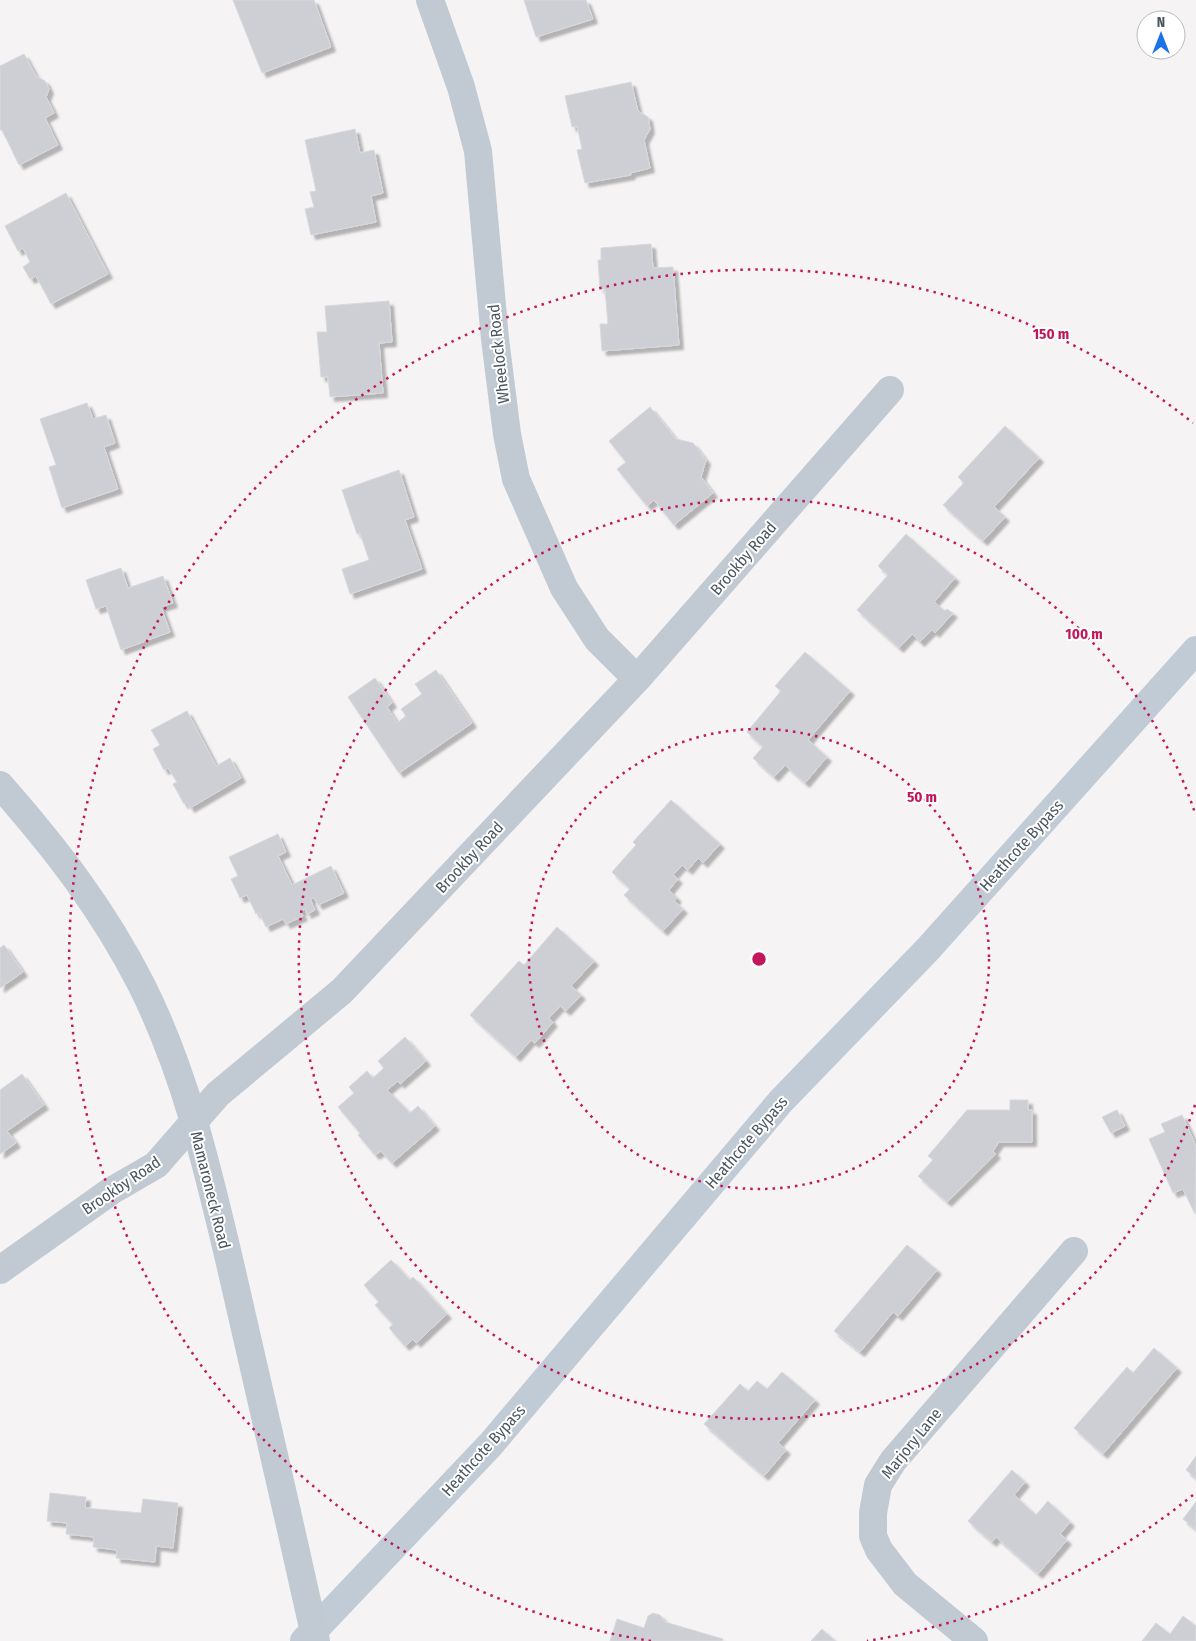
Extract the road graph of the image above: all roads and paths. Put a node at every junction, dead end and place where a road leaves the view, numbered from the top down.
1 (430, 0) edge
2 (890, 390) dead end
3 (1196, 650) edge
4 (638, 679) junction
5 (0, 785) edge
6 (194, 1122) junction
7 (1074, 1251) dead end
8 (0, 1270) edge
9 (304, 1641) edge
10 (316, 1641) edge
11 (974, 1641) edge

1 - 4 street, Wheelock Road
2 - 4 street, Brookby Road
3 - 9 main road, Heathcote Bypass
4 - 6 street, Brookby Road
5 - 6 street, Mamaroneck Road
6 - 8 street, Brookby Road
6 - 10 street, Mamaroneck Road, bridge
7 - 11 street, Marjory Lane

